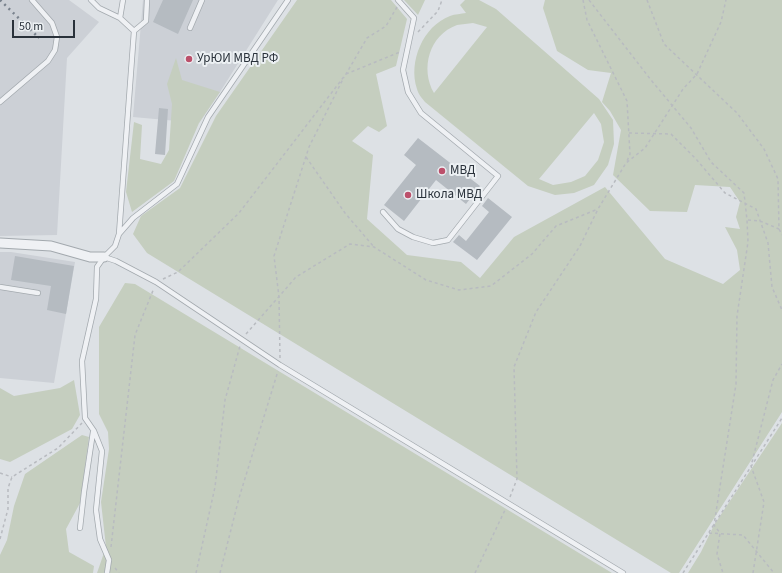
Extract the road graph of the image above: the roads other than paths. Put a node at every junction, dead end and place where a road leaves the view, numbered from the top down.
1 (32, 0) edge
2 (91, 0) edge
3 (123, 0) edge
4 (147, 0) edge
5 (202, 0) edge
6 (288, 0) edge
7 (399, 1) edge
8 (120, 18) junction
9 (190, 28) dead end
10 (134, 31) junction
11 (0, 102) edge
12 (383, 212) dead end
13 (119, 234) junction
14 (0, 243) edge
15 (104, 257) junction
16 (0, 287) edge
17 (38, 293) dead end
18 (94, 431) junction
19 (80, 528) dead end
20 (107, 573) edge
21 (623, 573) edge

1 - 11 lane
2 - 8 lane
3 - 8 lane
4 - 10 lane
5 - 9 lane
6 - 13 lane
7 - 12 lane
8 - 10 lane
10 - 13 lane
13 - 15 lane
14 - 15 street
15 - 18 lane
15 - 21 lane
16 - 17 lane
18 - 19 lane
18 - 20 lane

